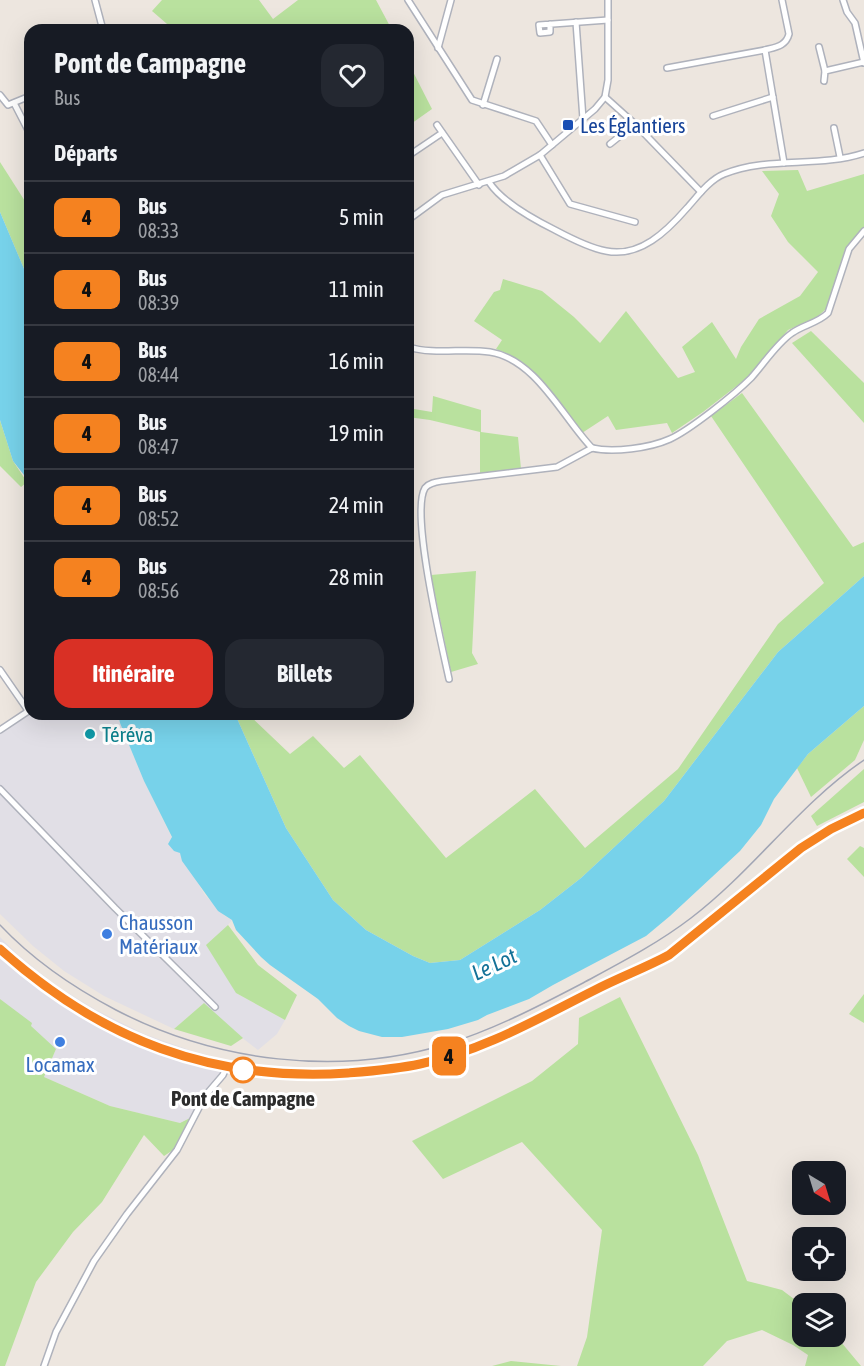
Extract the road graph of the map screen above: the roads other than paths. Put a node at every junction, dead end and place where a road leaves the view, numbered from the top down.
1 (95, 0) edge
2 (408, 0) edge
3 (451, 0) edge
4 (608, 0) edge
5 (782, 0) edge
6 (843, 0) edge
7 (608, 21) junction
8 (576, 22) junction
9 (101, 24) edge
10 (550, 24) dead end
11 (864, 28) edge
12 (856, 30) junction
13 (819, 47) dead end
14 (438, 48) junction
15 (765, 50) junction
16 (497, 59) dead end
17 (864, 63) edge
18 (667, 68) dead end
19 (825, 71) junction
20 (824, 81) dead end
21 (0, 94) edge
22 (605, 97) junction
23 (773, 97) junction
24 (24, 99) edge
25 (14, 103) junction
26 (483, 105) junction
27 (713, 116) dead end
28 (583, 119) junction
29 (24, 122) edge
30 (635, 124) junction
31 (437, 125) dead end
32 (834, 128) dead end
33 (442, 133) junction
34 (610, 144) dead end
35 (552, 146) junction
36 (414, 152) edge
37 (864, 153) edge
38 (540, 155) junction
39 (840, 158) junction
40 (784, 163) junction
41 (489, 182) junction
42 (479, 185) junction
43 (701, 192) junction
44 (414, 216) edge
45 (635, 222) dead end
46 (864, 231) edge
47 (414, 349) edge
48 (592, 448) junction
49 (0, 670) edge
50 (449, 679) dead end
51 (24, 705) edge
52 (24, 714) edge
53 (0, 730) edge
54 (0, 789) edge
55 (864, 813) edge
56 (0, 949) edge
57 (216, 1007) dead end
58 (226, 1068) junction
59 (44, 1366) edge

1 - 9 street
2 - 14 street
3 - 14 street
4 - 7 street
5 - 15 street
6 - 12 street
7 - 8 street
7 - 22 street
8 - 10 street
8 - 28 street
11 - 12 street
12 - 17 street
13 - 19 street
14 - 26 street
15 - 18 street
15 - 23 street
16 - 26 street
17 - 19 street
19 - 20 street
21 - 25 street
22 - 28 street
22 - 30 street
23 - 27 street
23 - 40 street
24 - 25 street
25 - 29 street
26 - 35 street
28 - 35 street
30 - 34 street
30 - 43 street
31 - 33 street
32 - 39 street
33 - 36 street
33 - 42 street
35 - 38 street
37 - 39 street
38 - 41 street
38 - 45 street
39 - 40 street
40 - 43 street
41 - 42 street
41 - 43 street
42 - 44 street
46 - 48 street
47 - 48 street
48 - 50 street
49 - 51 street
52 - 53 street
54 - 57 street
55 - 58 main road
56 - 58 main road
58 - 59 street

